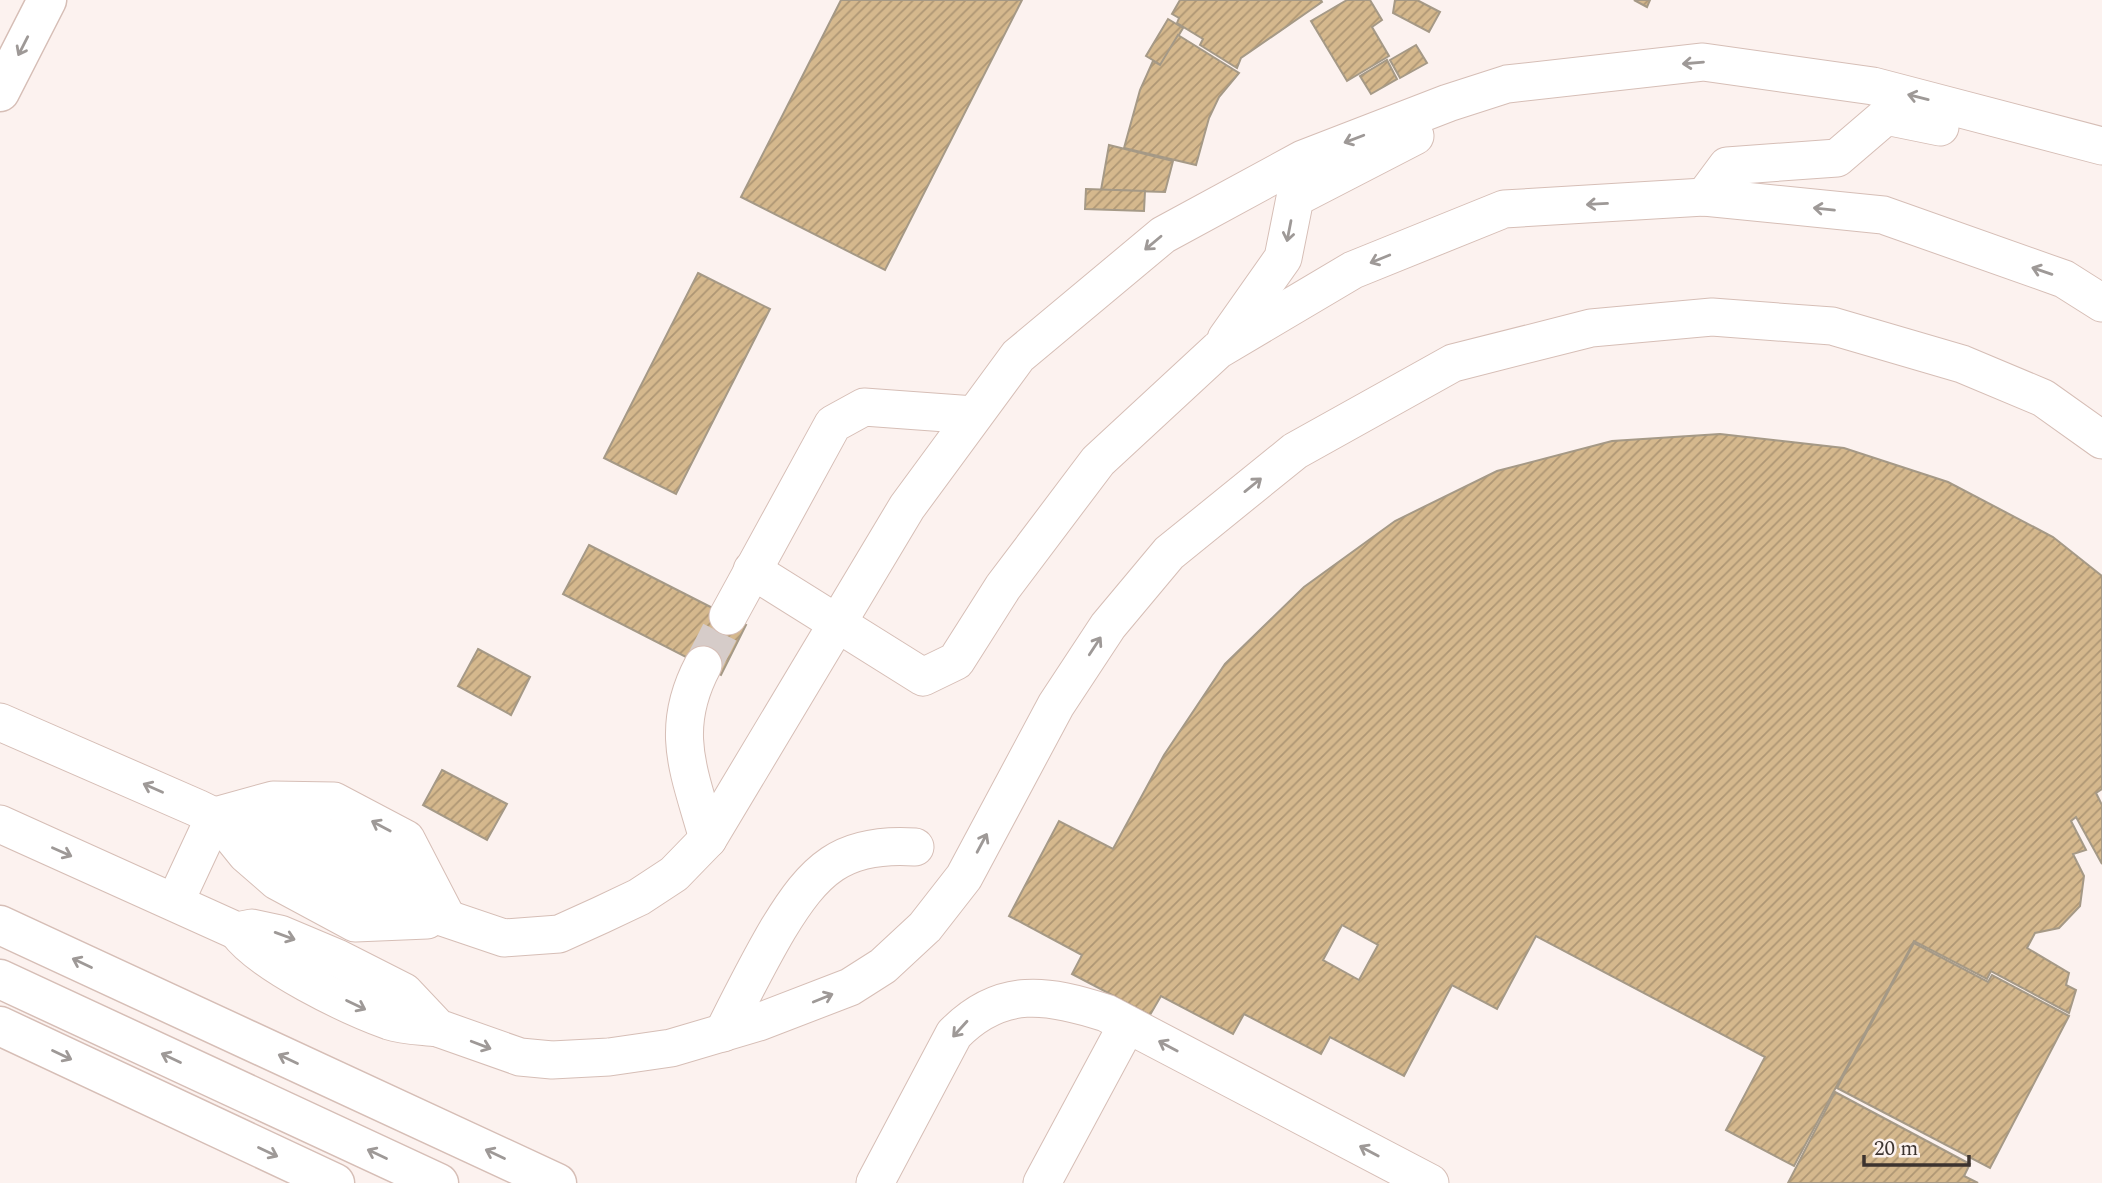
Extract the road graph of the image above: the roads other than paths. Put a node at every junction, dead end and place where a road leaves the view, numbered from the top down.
1 (47, 0) edge
2 (0, 92) edge
3 (1448, 103) junction
4 (2052, 131) junction
5 (2102, 146) edge
6 (1704, 197) junction
7 (2102, 303) edge
8 (1218, 349) junction
9 (974, 415) junction
10 (2102, 440) edge
11 (752, 570) junction
12 (729, 616) tunnel mouth
13 (835, 624) junction
14 (703, 665) tunnel mouth
15 (0, 722) edge
16 (215, 816) junction
17 (0, 824) edge
18 (708, 839) junction
19 (915, 847) dead end
20 (175, 902) junction
21 (447, 918) junction
22 (0, 925) edge
23 (0, 979) edge
24 (1127, 1025) junction
25 (0, 1026) edge
26 (723, 1033) junction
27 (0, 1055) edge
28 (274, 1183) edge
29 (335, 1183) edge
30 (439, 1183) edge
31 (556, 1183) edge
32 (875, 1183) edge
33 (1042, 1183) edge
34 (1430, 1183) edge

1 -> 2 main road
4 -> 3 lane
3 -> 8 lane
3 -> 9 lane
4 - 5 lane
4 - 6 lane
7 -> 6 lane
6 -> 8 lane
8 - 13 lane
9 - 11 lane
9 - 13 lane
26 -> 10 lane
11 - 12 lane
11 - 13 lane
13 - 18 lane
14 - 18 lane
16 -> 15 lane
16 - 20 lane
16 - 21 lane
21 -> 16 lane
17 -> 20 lane
18 - 21 lane
19 - 26 lane
20 -> 26 lane
31 -> 22 main road
30 -> 23 main road
24 -> 32 lane
24 - 33 lane
34 -> 24 lane
25 -> 29 main road
27 - 28 main road

